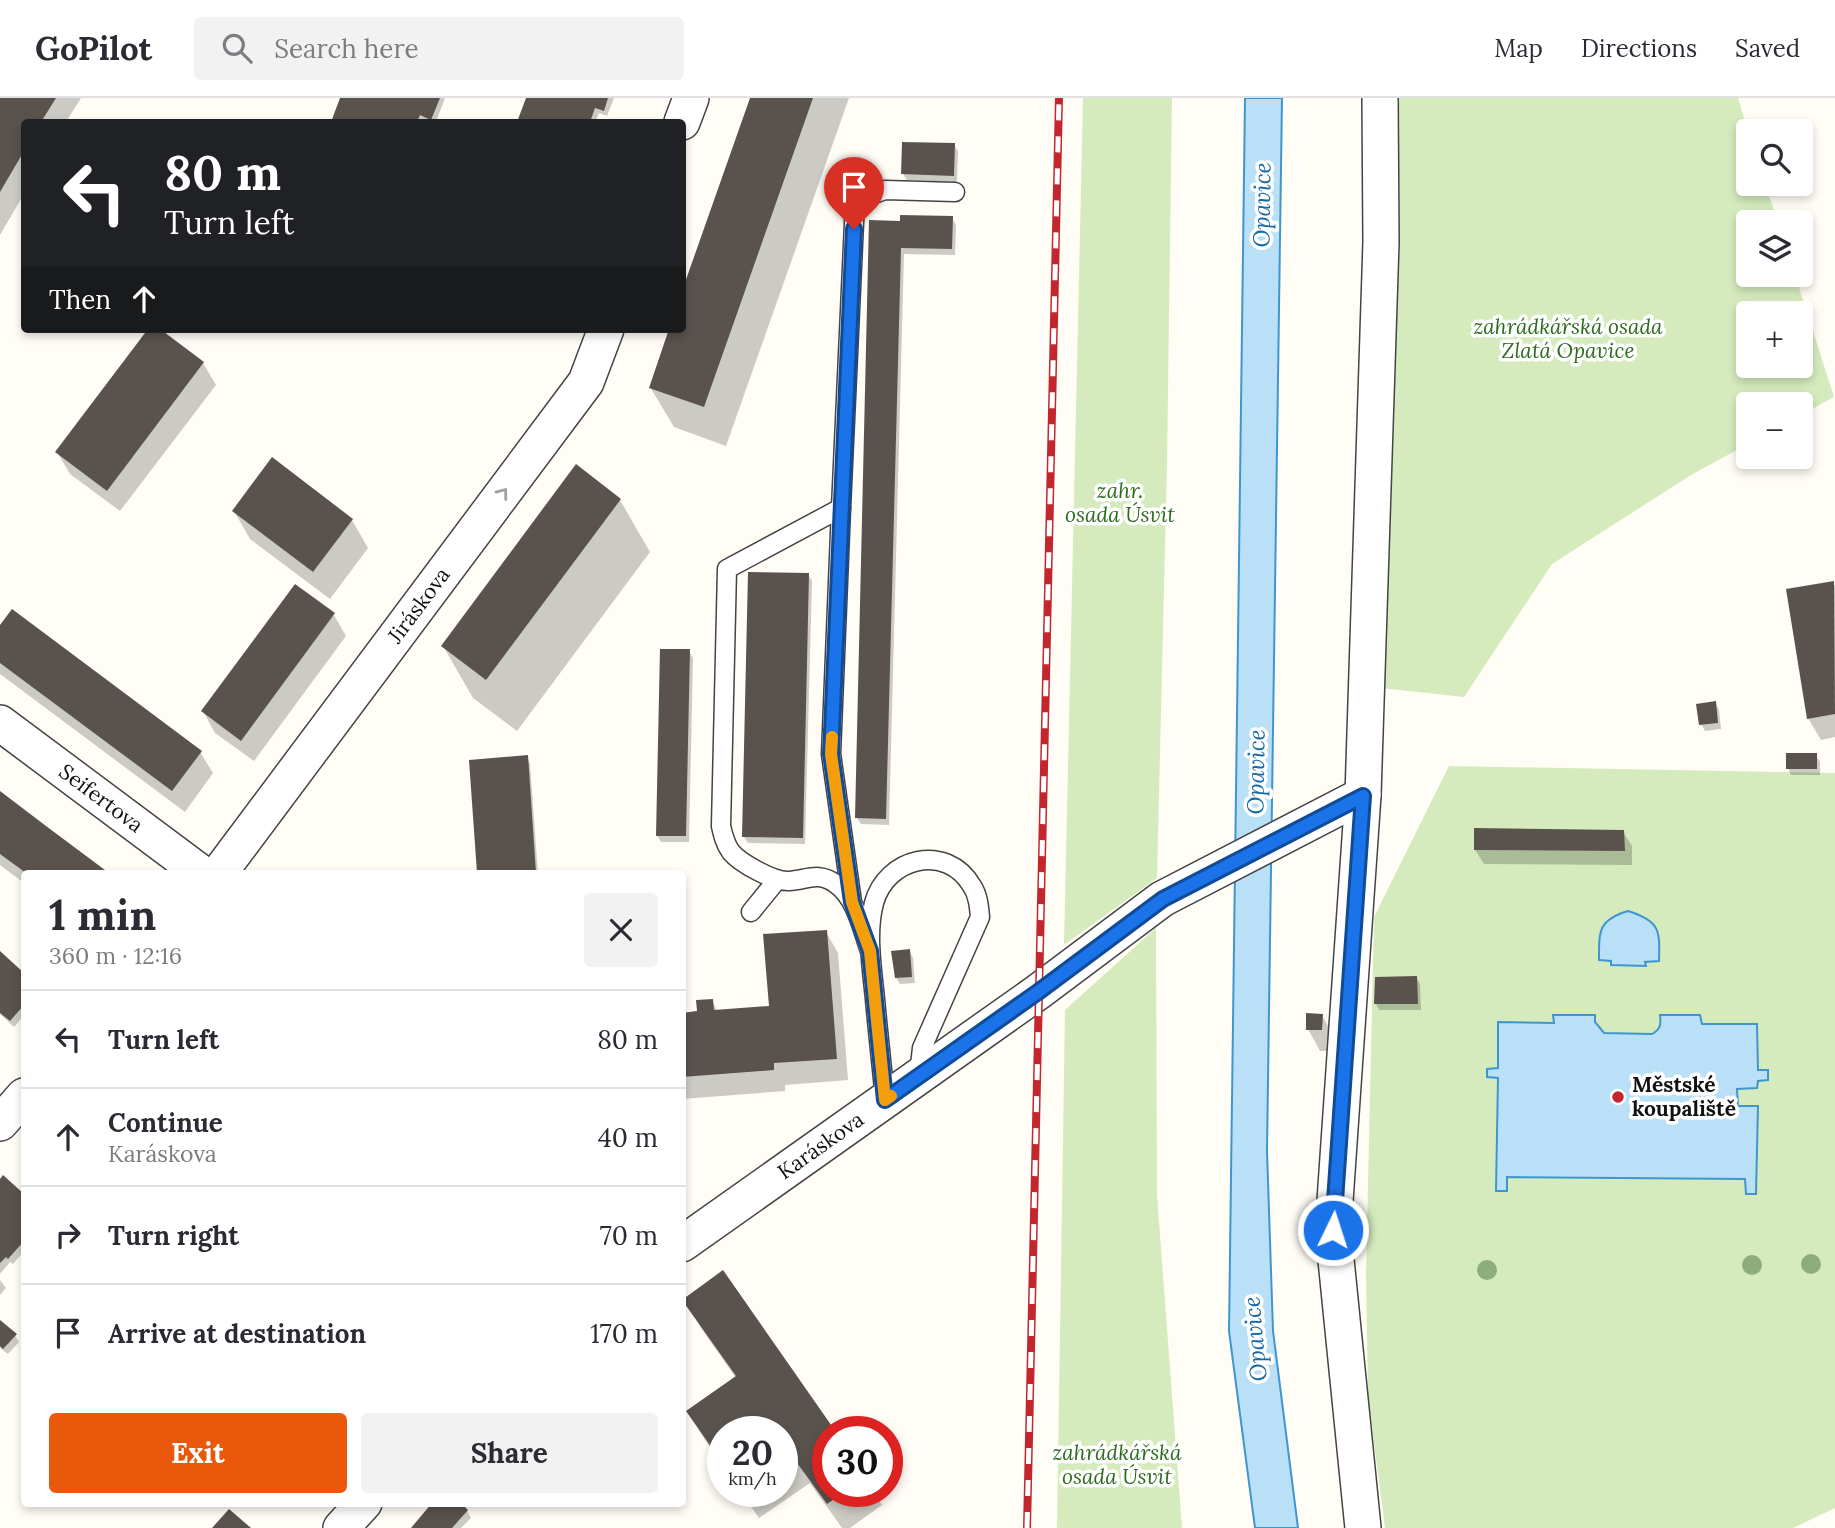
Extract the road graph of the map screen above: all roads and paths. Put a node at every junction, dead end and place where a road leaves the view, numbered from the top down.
1 (691, 98) edge
2 (1380, 98) edge
3 (683, 119) edge
4 (955, 192) dead end
5 (604, 333) edge
6 (841, 508) junction
7 (0, 723) edge
8 (1363, 796) junction
9 (197, 870) edge
10 (221, 870) edge
11 (777, 880) junction
12 (852, 902) junction
13 (751, 912) dead end
14 (870, 951) junction
15 (919, 1076) junction
16 (21, 1099) edge
17 (885, 1100) junction
18 (0, 1123) edge
19 (686, 1241) edge
20 (359, 1507) edge
21 (341, 1528) edge
22 (1363, 1528) edge

1 - 3 street
2 - 8 street
4 - 6 lane
10 -> 5 street, Jiráskova
6 - 11 lane
6 - 12 lane
7 - 9 street, Seifertova
8 - 15 street, Karáskova
8 - 22 street
11 - 12 lane
11 - 13 lane
12 - 14 lane
14 - 15 lane
14 - 17 lane
15 - 17 street, Karáskova
16 - 18 street
17 - 19 street, Karáskova
20 - 21 street

